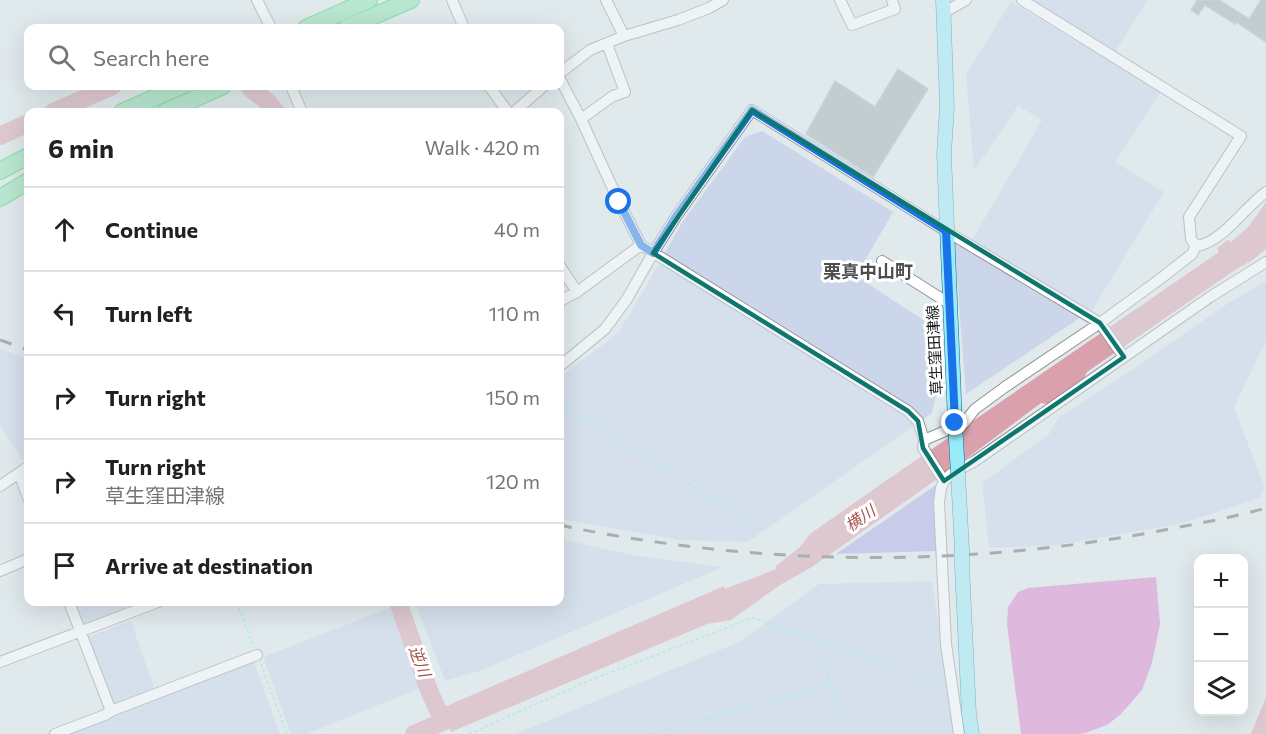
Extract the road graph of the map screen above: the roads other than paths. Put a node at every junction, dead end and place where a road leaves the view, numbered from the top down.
1 (257, 0) edge
2 (369, 0) edge
3 (411, 0) edge
4 (452, 0) edge
5 (606, 0) edge
6 (723, 0) edge
7 (840, 0) edge
8 (892, 0) edge
9 (966, 0) edge
10 (1022, 0) edge
11 (943, 6) edge
12 (269, 24) edge
13 (315, 24) edge
14 (355, 24) edge
15 (462, 24) edge
16 (624, 36) junction
17 (607, 44) junction
18 (564, 70) edge
19 (564, 87) edge
20 (172, 90) edge
21 (214, 90) edge
22 (293, 90) edge
23 (492, 90) edge
24 (539, 90) edge
25 (131, 108) edge
26 (174, 108) edge
27 (300, 108) edge
28 (505, 108) edge
29 (519, 108) edge
30 (582, 119) junction
31 (24, 158) edge
32 (0, 171) edge
33 (24, 183) edge
34 (1266, 192) edge
35 (0, 198) edge
36 (946, 231) junction
37 (641, 245) junction
38 (1196, 246) junction
39 (653, 253) junction
40 (882, 261) dead end
41 (1266, 262) edge
42 (564, 272) edge
43 (577, 292) junction
44 (564, 299) edge
45 (950, 304) junction
46 (1100, 322) junction
47 (1124, 357) junction
48 (564, 363) edge
49 (923, 444) junction
50 (24, 470) edge
51 (943, 479) junction
52 (0, 486) edge
53 (24, 561) edge
54 (0, 571) edge
55 (71, 606) edge
56 (148, 606) edge
57 (81, 632) junction
58 (257, 656) road end
59 (0, 662) edge
60 (111, 711) junction
61 (55, 734) edge
62 (959, 734) edge
63 (972, 734) edge

1 - 12 street
2 - 13 highway
3 - 14 highway
4 - 15 street
5 - 16 street
6 - 16 street
7 - 8 street
9 - 11 street
10 - 38 street
11 - 36 main road, 草生窪田津線
16 - 17 street
17 - 18 street
17 - 30 street
19 - 30 street
20 - 25 highway
21 - 26 highway
22 - 27 street
23 - 28 street
24 - 29 street
30 - 37 street
31 - 32 highway
33 - 35 highway
34 - 38 street
36 - 39 street
36 - 45 main road, 草生窪田津線
36 - 46 street
37 - 39 street
37 - 43 street
38 - 46 street
39 - 48 street
39 - 49 street
40 - 45 street
41 - 47 street
42 - 43 street
43 - 44 street
45 - 63 main road, 草生窪田津線, bridge
46 - 47 street
46 - 49 street
47 - 51 street
49 - 51 street
50 - 52 street
51 - 62 street
53 - 54 street
55 - 57 street
56 - 57 street
57 - 59 street
57 - 60 street
58 - 60 street
60 - 61 street

